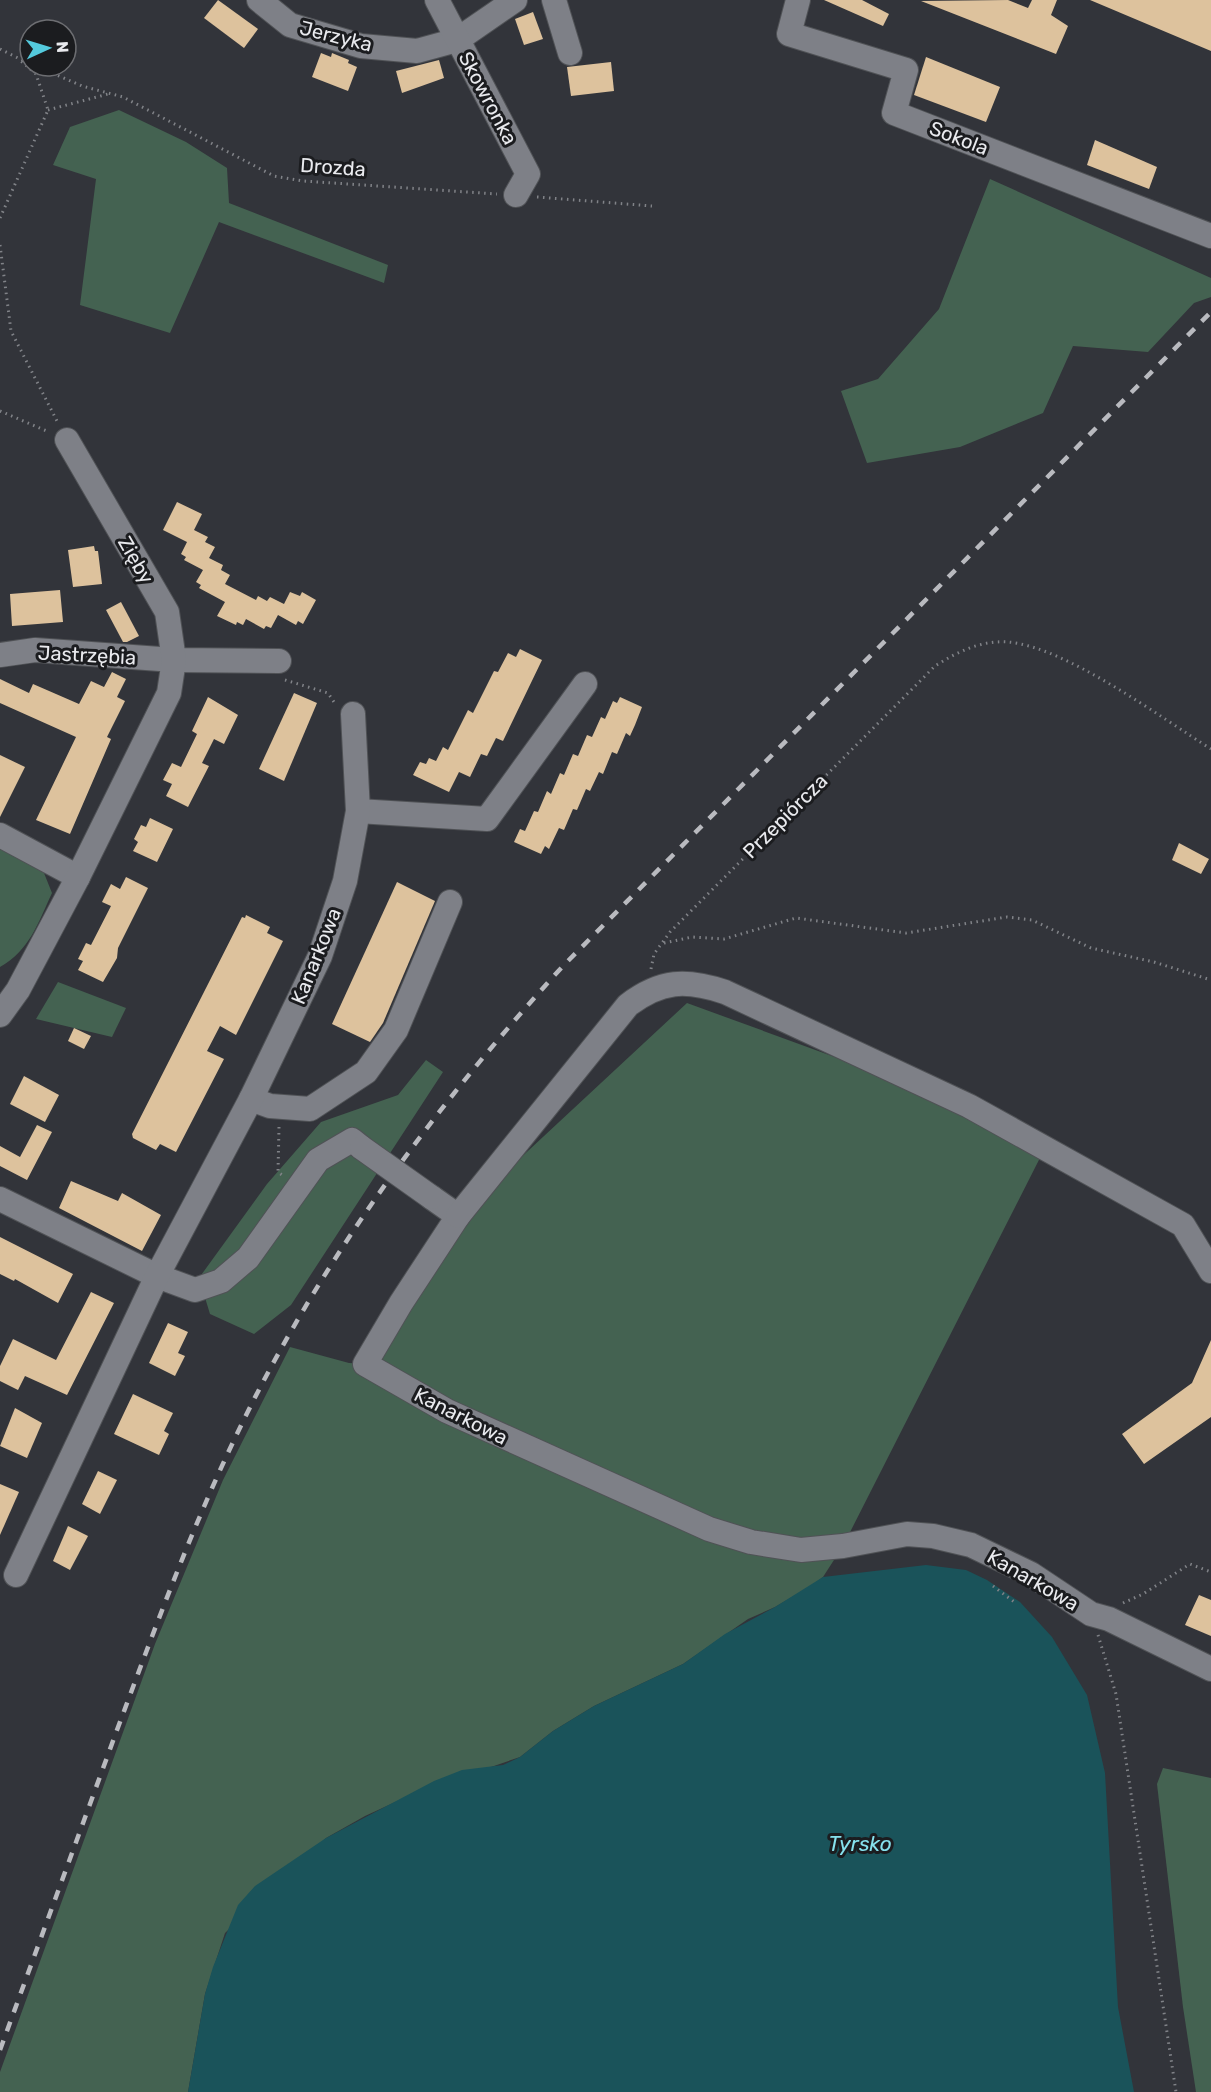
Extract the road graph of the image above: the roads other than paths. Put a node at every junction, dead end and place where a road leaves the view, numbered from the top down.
1 (259, 0) edge
2 (437, 0) edge
3 (515, 0) edge
4 (554, 0) edge
5 (798, 0) edge
6 (457, 40) junction
7 (570, 53) dead end
8 (516, 195) road end
9 (1211, 236) edge
10 (67, 440) road end
11 (0, 655) edge
12 (174, 660) junction
13 (274, 661) road end
14 (585, 684) dead end
15 (353, 717) road end
16 (358, 811) junction
17 (0, 835) edge
18 (78, 877) junction
19 (450, 902) dead end
20 (9, 988) edge
21 (0, 1015) edge
22 (251, 1099) junction
23 (0, 1198) edge
24 (458, 1216) junction
25 (1211, 1271) edge
26 (157, 1276) junction
27 (16, 1575) dead end
28 (1211, 1669) edge

1 - 6 street, Jerzyka
2 - 6 street, Skowronka
3 - 6 street, Jerzyka
4 - 7 street
5 - 9 street, Sokola
6 - 8 street, Skowronka
10 - 12 street, Zięby
11 - 12 street, Jastrzębia
12 - 13 street, Jastrzębia
12 - 18 street, Zięby
14 - 16 street
15 - 16 street, Kanarkowa
16 - 22 street, Kanarkowa
17 - 18 street
18 - 20 street, Zięby
19 - 22 street
20 - 21 street, Zięby
22 - 26 street, Kanarkowa
23 - 26 street
24 - 25 street
24 - 26 street, bridge
24 - 28 street, Kanarkowa
26 - 27 street, Kanarkowa

